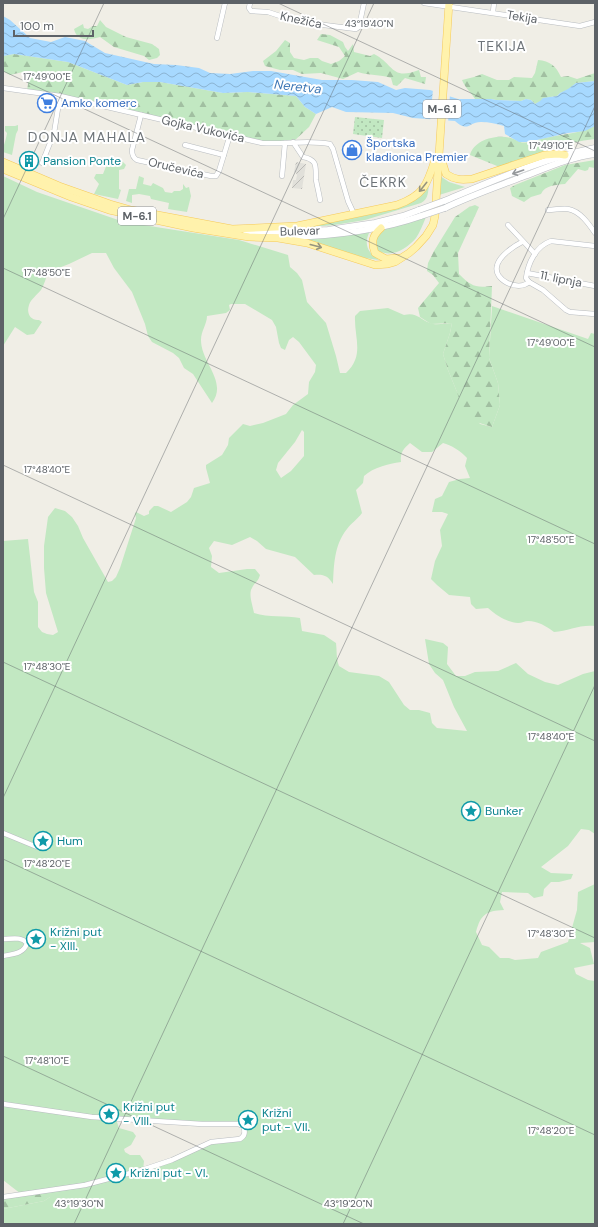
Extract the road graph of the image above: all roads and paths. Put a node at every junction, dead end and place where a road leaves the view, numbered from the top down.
1 (225, 3) edge
2 (250, 3) edge
3 (364, 3) edge
4 (424, 3) edge
5 (494, 3) edge
6 (449, 5) edge
7 (493, 12) junction
8 (595, 22) edge
9 (217, 38) dead end
10 (3, 88) edge
11 (60, 96) junction
12 (141, 115) junction
13 (230, 135) junction
14 (293, 142) junction
15 (285, 143) junction
16 (185, 145) dead end
17 (595, 148) edge
18 (439, 152) junction
19 (595, 154) edge
20 (224, 155) junction
21 (565, 155) junction
22 (3, 162) edge
23 (42, 163) dead end
24 (3, 169) edge
25 (282, 176) dead end
26 (320, 200) dead end
27 (444, 204) junction
28 (548, 210) dead end
29 (420, 213) junction
30 (354, 214) junction
31 (508, 225) dead end
32 (381, 228) junction
33 (232, 229) junction
34 (595, 233) edge
35 (278, 238) junction
36 (522, 242) junction
37 (595, 246) edge
38 (535, 254) junction
39 (403, 257) junction
40 (527, 273) junction
41 (529, 282) junction
42 (595, 286) edge
43 (595, 314) edge
44 (3, 833) edge
45 (37, 847) dead end
46 (3, 939) edge
47 (3, 956) edge
48 (3, 1104) edge
49 (3, 1197) edge

1 - 9 street
2 - 3 street, Knežića
4 - 6 street, Tekija
5 - 7 street
6 - 7 street, Tekija
6 - 18 main road, M-6.1
7 - 8 street, Tekija
10 - 11 street, Gojka Vukovića
11 - 12 street, Gojka Vukovića
11 - 23 street
12 - 13 street, Gojka Vukovića
12 - 20 street, Oručevića
13 - 15 street, Gojka Vukovića
13 - 20 street, Oručevića
14 - 15 street, Gojka Vukovića
14 - 26 street
14 - 30 street, Gojka Vukovića
15 - 25 street
16 - 20 street, Oručevića
17 - 21 main road, Bulevar
18 - 21 main road
18 -> 30 main road, M-6.1
18 - 39 main road, M-6.1
19 - 27 main road
21 -> 27 main road, Bulevar
22 - 33 main road, Bulevar / M-6.1
24 - 35 main road, M-6.1
27 - 29 main road, Bulevar, bridge
28 - 34 street
29 - 32 main road
29 - 33 main road, Bulevar
30 - 33 main road, M-6.1
31 - 36 street, 11. lipnja
32 - 35 main road
32 - 39 main road
35 -> 39 main road, M-6.1
36 - 38 street, 11. lipnja
36 - 41 street, 11. lipnja
37 - 38 street, 11. lipnja
38 - 40 street, 11. lipnja
40 - 41 street, 11. lipnja
40 - 42 street, 11. lipnja
41 - 43 street, 11. lipnja
44 - 45 street
46 - 47 street
48 - 49 street

